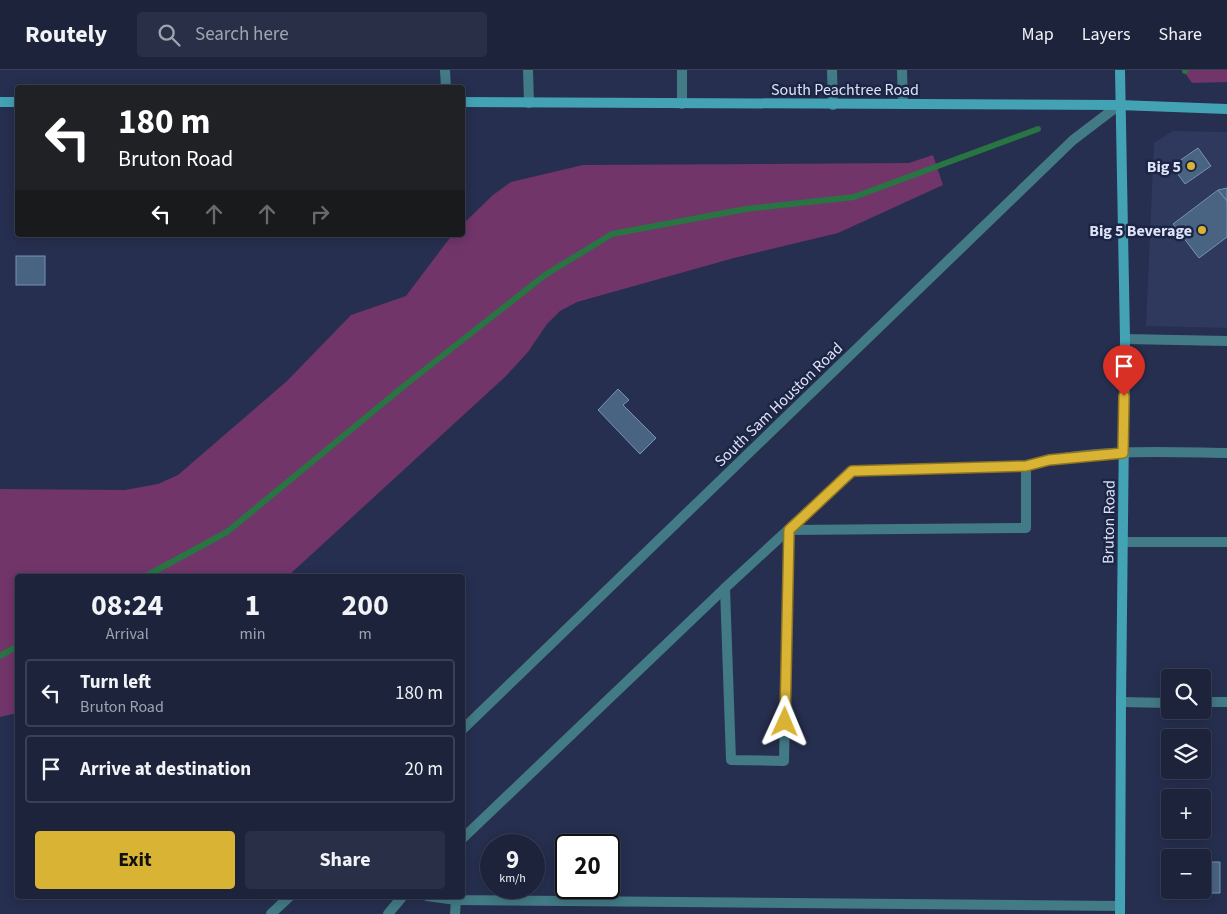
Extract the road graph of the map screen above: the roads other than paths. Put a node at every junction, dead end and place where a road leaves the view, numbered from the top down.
1 (445, 70) edge
2 (528, 70) edge
3 (682, 70) edge
4 (832, 70) edge
5 (902, 70) edge
6 (1120, 70) edge
7 (446, 85) edge
8 (0, 102) edge
9 (15, 102) edge
10 (465, 102) edge
11 (529, 104) junction
12 (682, 104) junction
13 (903, 104) junction
14 (833, 105) junction
15 (1119, 105) junction
16 (1227, 109) edge
17 (1125, 339) junction
18 (1227, 341) edge
19 (1123, 453) junction
20 (1227, 453) edge
21 (1026, 466) junction
22 (789, 530) junction
23 (1123, 542) junction
24 (1227, 542) edge
25 (725, 588) junction
26 (1121, 702) junction
27 (1211, 702) edge
28 (1227, 702) edge
29 (1161, 703) edge
30 (465, 727) edge
31 (465, 836) edge
32 (287, 899) edge
33 (400, 899) edge
34 (449, 899) edge
35 (456, 900) junction
36 (1053, 910) edge
37 (1120, 910) edge
38 (272, 914) edge
39 (388, 914) edge
40 (455, 914) edge

1 - 7 street
2 - 11 street
3 - 12 street
4 - 14 street
5 - 13 street
6 - 15 main road, Bruton Road
8 - 9 main road
10 - 11 main road, South Peachtree Road
11 - 12 main road, South Peachtree Road
12 - 14 main road, South Peachtree Road
13 - 14 main road, South Peachtree Road
13 - 15 main road, South Peachtree Road
15 - 16 main road, South Peachtree Road
15 - 17 main road, Bruton Road
15 - 30 street, South Sam Houston Road
17 - 18 street
17 - 19 main road, Bruton Road
19 - 20 street
19 - 21 street
19 - 23 main road, Bruton Road
21 - 22 street
21 - 22 street
22 - 25 street
22 - 25 street
23 - 24 street
23 - 26 main road, Bruton Road
25 - 31 street
26 - 29 street
26 - 37 main road, Bruton Road
27 - 28 street
32 - 38 street
33 - 39 street
34 - 35 street
35 - 36 street
35 - 40 street
36 - 37 street

